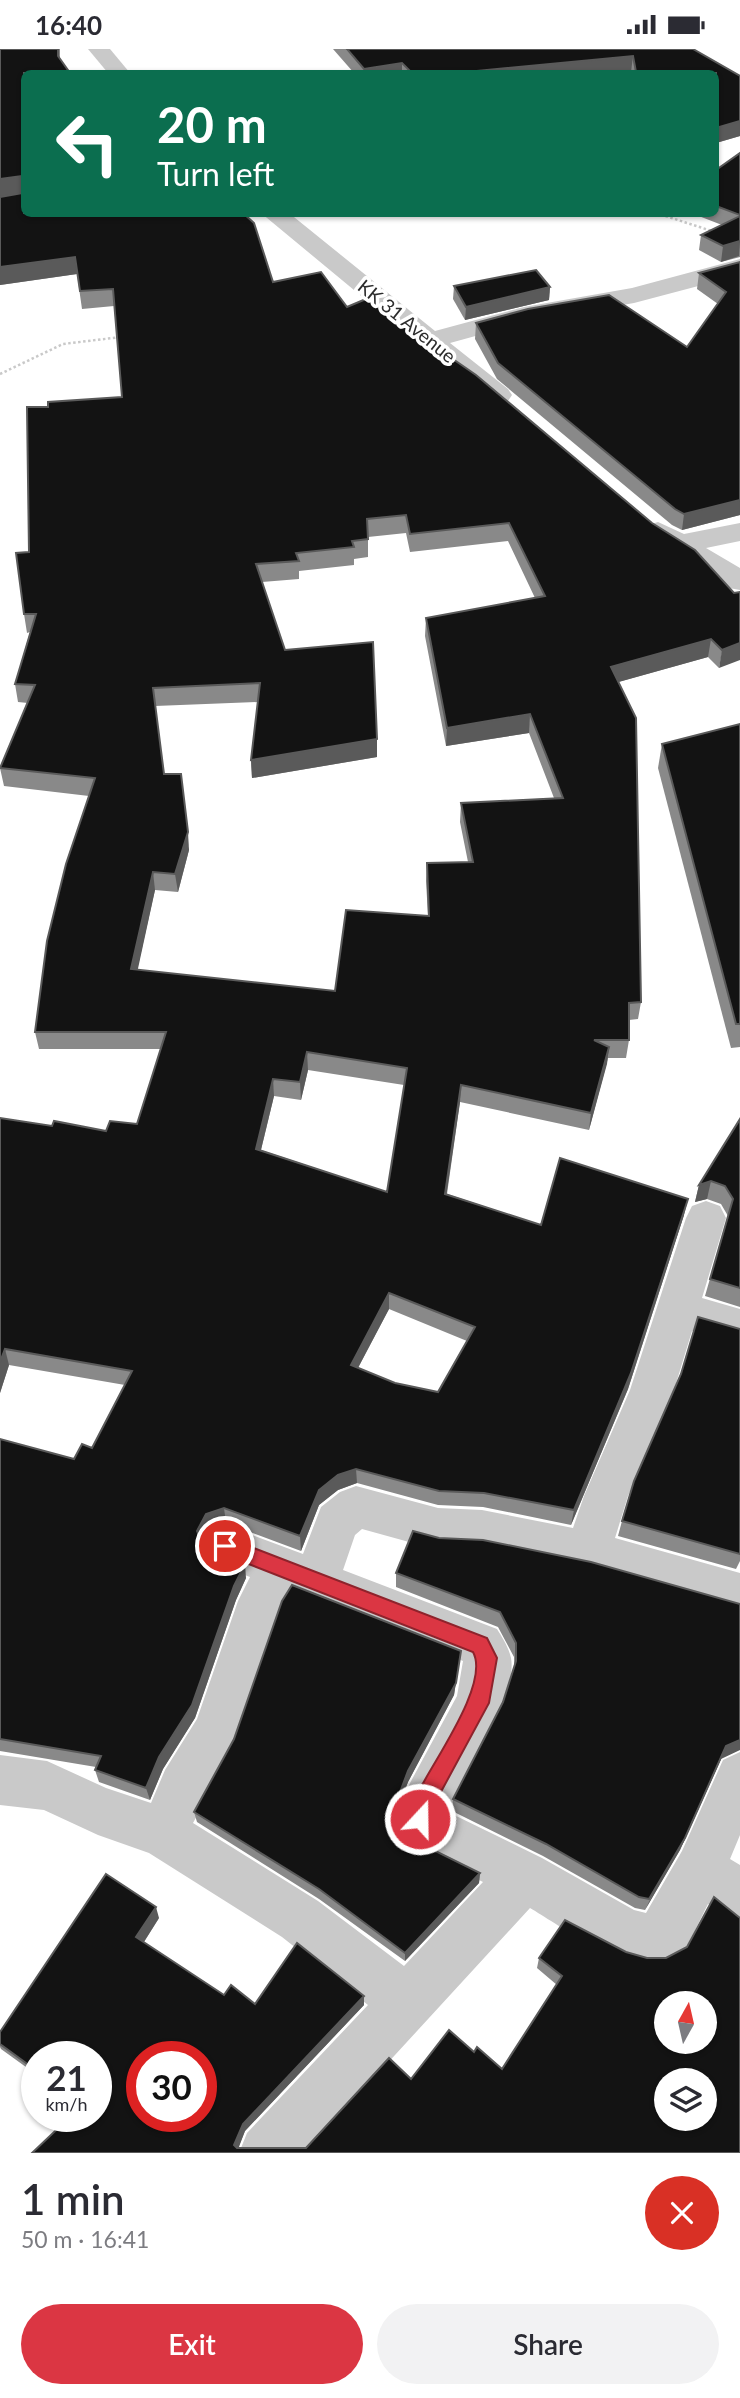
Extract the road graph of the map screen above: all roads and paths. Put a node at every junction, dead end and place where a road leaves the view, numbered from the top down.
1 (99, 49) edge
2 (117, 70) edge
3 (278, 217) edge
4 (668, 217) edge
5 (717, 233) edge
6 (740, 267) edge
7 (130, 336) edge
8 (430, 340) junction
9 (0, 374) edge
10 (522, 414) edge
11 (641, 516) edge
12 (740, 532) edge
13 (680, 544) junction
14 (740, 580) edge
15 (706, 1218) dead end
16 (679, 1308) junction
17 (740, 1327) edge
18 (225, 1546) dead end
19 (588, 1553) junction
20 (300, 1575) junction
21 (740, 1595) edge
22 (740, 1777) edge
23 (0, 1780) edge
24 (163, 1833) junction
25 (523, 1876) junction
26 (720, 1882) edge
27 (408, 2003) junction
28 (267, 2153) edge

1 - 2 street
3 - 8 street, KK 31 Avenue
4 - 5 path
6 - 8 street
7 - 9 path
8 - 10 street, KK 31 Avenue
11 - 13 street
12 - 13 street
13 - 14 street
15 - 16 street
16 - 17 street
16 - 19 street
18 - 20 street
19 - 20 street
19 - 21 street
20 - 24 street
20 - 25 street
22 - 26 street
23 - 24 street
24 - 27 street
25 - 26 street
25 - 27 street
27 - 28 street

